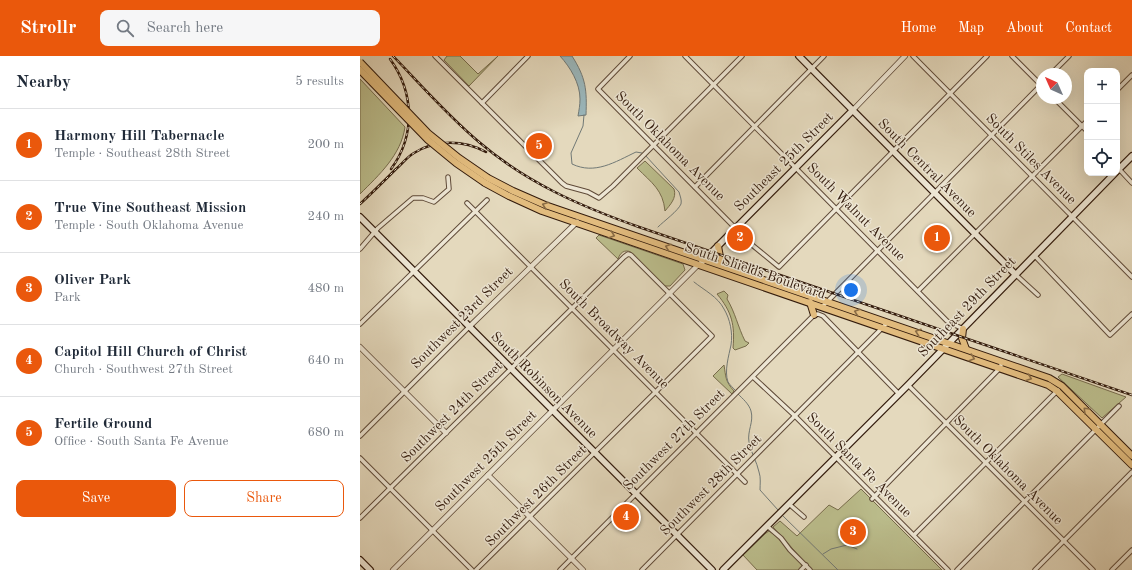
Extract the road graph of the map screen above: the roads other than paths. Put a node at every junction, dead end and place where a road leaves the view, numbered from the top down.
1 (435, 56) edge
2 (528, 56) edge
3 (630, 56) edge
4 (685, 56) edge
5 (742, 56) edge
6 (799, 56) edge
7 (824, 56) edge
8 (905, 56) edge
9 (913, 56) edge
10 (987, 56) edge
11 (1012, 56) edge
12 (1069, 56) edge
13 (360, 62) edge
14 (811, 68) junction
15 (1057, 68) edge
16 (360, 70) edge
17 (1132, 75) edge
18 (1036, 79) edge
19 (714, 85) junction
20 (1120, 87) edge
21 (1036, 91) edge
22 (950, 93) junction
23 (482, 103) junction
24 (1060, 104) edge
25 (853, 110) junction
26 (755, 126) junction
27 (1082, 126) joint
28 (991, 135) junction
29 (654, 145) junction
30 (894, 151) junction
31 (1132, 156) edge
32 (796, 167) junction
33 (1120, 167) edge
34 (1120, 171) edge
35 (1032, 176) junction
36 (1111, 176) edge
37 (448, 178) dead end
38 (487, 180) junction
39 (1132, 183) edge
40 (695, 187) junction
41 (934, 192) junction
42 (487, 200) dead end
43 (467, 203) dead end
44 (836, 209) junction
45 (475, 211) junction
46 (1072, 217) junction
47 (360, 218) edge
48 (582, 218) junction
49 (576, 223) junction
50 (736, 228) junction
51 (375, 232) junction
52 (975, 234) junction
53 (718, 246) junction
54 (360, 248) edge
55 (878, 250) junction
56 (1034, 256) junction
57 (705, 260) junction
58 (698, 265) junction
59 (530, 266) junction
60 (724, 266) junction
61 (414, 272) junction
62 (1016, 274) junction
63 (1132, 277) edge
64 (760, 282) junction
65 (918, 291) junction
66 (670, 294) junction
67 (1038, 295) dead end
68 (827, 301) junction
69 (810, 302) junction
70 (822, 307) junction
71 (571, 308) junction
72 (1132, 314) edge
73 (814, 315) junction
74 (646, 318) joint
75 (888, 322) junction
76 (360, 324) edge
77 (469, 327) junction
78 (882, 328) junction
79 (963, 329) junction
80 (949, 343) junction
81 (360, 347) edge
82 (944, 348) junction
83 (966, 349) junction
84 (614, 350) junction
85 (858, 353) junction
86 (1001, 365) junction
87 (510, 368) junction
88 (753, 377) junction
89 (908, 385) junction
90 (1059, 388) junction
91 (405, 392) junction
92 (656, 392) junction
93 (899, 394) junction
94 (1120, 406) dead end
95 (553, 411) junction
96 (796, 416) junction
97 (946, 424) junction
98 (1098, 427) junction
99 (446, 433) junction
100 (697, 433) junction
101 (360, 436) edge
102 (595, 453) junction
103 (1132, 456) edge
104 (836, 457) junction
105 (360, 458) edge
106 (985, 463) junction
107 (1132, 465) edge
108 (1132, 472) edge
109 (738, 474) junction
110 (488, 475) junction
111 (745, 482) dead end
112 (390, 488) junction
113 (636, 494) junction
114 (873, 498) junction
115 (1024, 502) junction
116 (787, 506) junction
117 (530, 517) junction
118 (804, 517) dead end
119 (360, 518) edge
120 (767, 526) junction
121 (432, 531) junction
122 (678, 535) junction
123 (914, 535) junction
124 (1064, 540) junction
125 (1132, 550) edge
126 (571, 559) junction
127 (360, 560) edge
128 (806, 565) junction
129 (370, 570) edge
130 (392, 570) edge
131 (472, 570) edge
132 (476, 570) edge
133 (560, 570) edge
134 (583, 570) edge
135 (642, 570) edge
136 (712, 570) edge
137 (723, 570) edge
138 (801, 570) edge
139 (810, 570) edge
140 (948, 570) edge
141 (957, 570) edge
142 (1035, 570) edge
143 (1093, 570) edge
144 (1112, 570) edge

1 - 23 street
2 - 23 street
3 - 29 street, South Oklahoma Avenue
4 - 19 street, South Walnut Avenue
5 - 19 street
6 - 14 main road, South Central Avenue
7 - 14 street
8 - 25 street, Southeast 25th Street
9 - 22 street, South Stiles Avenue
10 - 22 street
11 - 18 street
12 - 15 street
13 - 38 main road, South Shields Boulevard, bridge
14 - 25 main road, South Central Avenue
14 - 26 street
16 - 38 main road, South Shields Boulevard, bridge
17 - 20 street
19 - 26 street, South Walnut Avenue
19 - 29 street
21 - 28 street
22 - 28 street, South Stiles Avenue
22 - 30 street
23 - 29 street
24 - 27 street
25 - 30 main road, South Central Avenue
25 - 32 main road, Southeast 25th Street
26 - 32 street, South Walnut Avenue
26 - 40 street
27 - 35 street
28 - 35 street, South Stiles Avenue
28 - 41 street
29 - 40 street, South Oklahoma Avenue
30 - 41 main road, South Central Avenue
30 - 44 street
31 - 33 main road, Southeast 29th Street
32 - 44 street, South Walnut Avenue
32 - 50 main road, Southeast 25th Street
34 - 39 street
35 - 46 street, South Stiles Avenue
35 - 52 street
36 - 46 main road, Southeast 29th Street
37 - 51 street
48 -> 38 main road, South Shields Boulevard
38 - 49 main road, South Shields Boulevard
40 - 50 street, South Oklahoma Avenue
41 - 52 main road, South Central Avenue
41 - 55 street
42 - 45 street
43 - 45 street, South Broadway Avenue
44 - 50 street, South Oklahoma Avenue
44 - 55 street, South Walnut Avenue
45 - 59 street, South Broadway Avenue
45 - 61 street
46 - 56 main road, Southeast 29th Street
46 - 63 street, South Stiles Avenue
47 - 51 main road, South Robinson Avenue
48 - 49 street, Southwest 23rd Street
57 -> 48 main road, South Shields Boulevard
49 -> 58 main road, South Shields Boulevard
49 - 59 street, Southwest 23rd Street
50 - 53 main road, Southeast 25th Street
51 - 54 street
51 - 61 main road, South Robinson Avenue
52 - 62 main road, South Central Avenue
52 - 65 street
53 - 57 main road, Southeast 25th Street
53 - 60 main road
55 - 65 street, South Walnut Avenue
55 - 68 street
56 - 62 main road, Southeast 29th Street
56 - 72 street
57 - 58 main road, Southeast 25th Street
57 - 60 main road, South Shields Boulevard
58 - 64 main road, South Shields Boulevard
58 - 66 street, Southeast 25th Street
59 - 71 street, South Broadway Avenue
59 - 77 street, Southwest 23rd Street
60 - 64 main road, South Shields Boulevard
61 - 76 street
61 - 77 main road, South Robinson Avenue
62 - 67 street, South Central Avenue
62 - 79 main road, Southeast 29th Street
64 - 68 main road, South Shields Boulevard
64 - 69 main road, South Shields Boulevard
65 - 79 street, South Walnut Avenue
66 - 71 street, Southwest 24th Street
66 - 74 street, Southeast 25th Street
66 - 92 street, Southwest 26th Street
68 - 70 street
75 -> 68 main road, South Shields Boulevard
69 - 70 main road, South Shields Boulevard
69 - 73 main road
70 - 78 main road, South Shields Boulevard
71 - 84 street, South Broadway Avenue
71 - 87 street, Southwest 24th Street
73 - 85 street
73 - 88 street, Southwest 27th Street
74 - 84 street, Southwest 25th Street
75 - 78 street, Southwest 28th Street
80 -> 75 main road, South Shields Boulevard
77 - 87 main road, South Robinson Avenue
77 - 91 street, Southwest 23rd Street
78 - 82 main road, South Shields Boulevard
78 - 85 street, Southwest 28th Street
79 - 80 main road, Southeast 29th Street
79 - 83 main road
80 - 82 main road, Southeast 29th Street
80 - 83 main road, South Shields Boulevard
81 - 91 street
82 -> 86 main road, South Shields Boulevard
82 - 89 main road, Southeast 29th Street
83 - 86 main road, South Shields Boulevard
84 - 92 street, South Broadway Avenue
84 - 95 street, Southwest 25th Street
85 - 93 street
85 - 96 street, Southwest 28th Street
86 - 90 main road, South Shields Boulevard
86 - 97 street
87 - 95 main road, South Robinson Avenue
87 - 99 street, Southwest 24th Street
88 - 96 street, South Santa Fe Avenue
88 - 100 street, Southwest 27th Street
89 - 93 main road, Southeast 29th Street
89 - 97 street, South Oklahoma Avenue
90 - 98 main road, South Shields Boulevard
90 - 106 street
91 - 99 street
91 - 101 street, Southwest 23rd Street
92 - 100 street, South Broadway Avenue
92 - 102 street, Southwest 26th Street
93 - 104 main road, Southeast 29th Street
94 - 98 street
95 - 102 main road, South Robinson Avenue
95 - 110 street, Southwest 25th Street
96 - 104 street, South Santa Fe Avenue
96 - 109 street, Southwest 28th Street
97 - 106 street, South Oklahoma Avenue
97 - 114 street
98 - 103 main road, South Shields Boulevard
98 - 107 main road, South Shields Boulevard
98 - 115 street
99 - 112 street, Southwest 24th Street
100 - 109 street, South Broadway Avenue
100 - 113 street, Southwest 27th Street
102 - 113 main road, South Robinson Avenue
102 - 117 street, Southwest 26th Street
104 - 114 street, South Santa Fe Avenue
104 - 116 main road, Southeast 29th Street
105 - 112 street
106 - 115 street, South Oklahoma Avenue
106 - 123 street
108 - 124 street
109 - 111 street, South Broadway Avenue
109 - 122 street, Southwest 28th Street
110 - 117 street
110 - 121 street, Southwest 25th Street
112 - 119 street, Southwest 24th Street
112 - 121 street
113 - 122 main road, South Robinson Avenue
113 - 126 street, Southwest 27th Street
114 - 123 street, South Santa Fe Avenue
115 - 124 street, South Oklahoma Avenue
115 - 141 street
116 - 118 street
116 - 120 main road, Southeast 29th Street
117 - 126 street
117 - 132 street, Southwest 26th Street
120 - 128 street
120 - 137 main road, Southeast 29th Street
121 - 130 street, Southwest 25th Street
121 - 131 street
122 - 135 street, Southwest 28th Street
122 - 136 main road, South Robinson Avenue
123 - 140 street, South Santa Fe Avenue
124 - 142 street
124 - 143 street, South Oklahoma Avenue
125 - 144 street
126 - 133 street, Southwest 27th Street
126 - 134 street
127 - 129 main road
128 - 138 street
128 - 139 street

